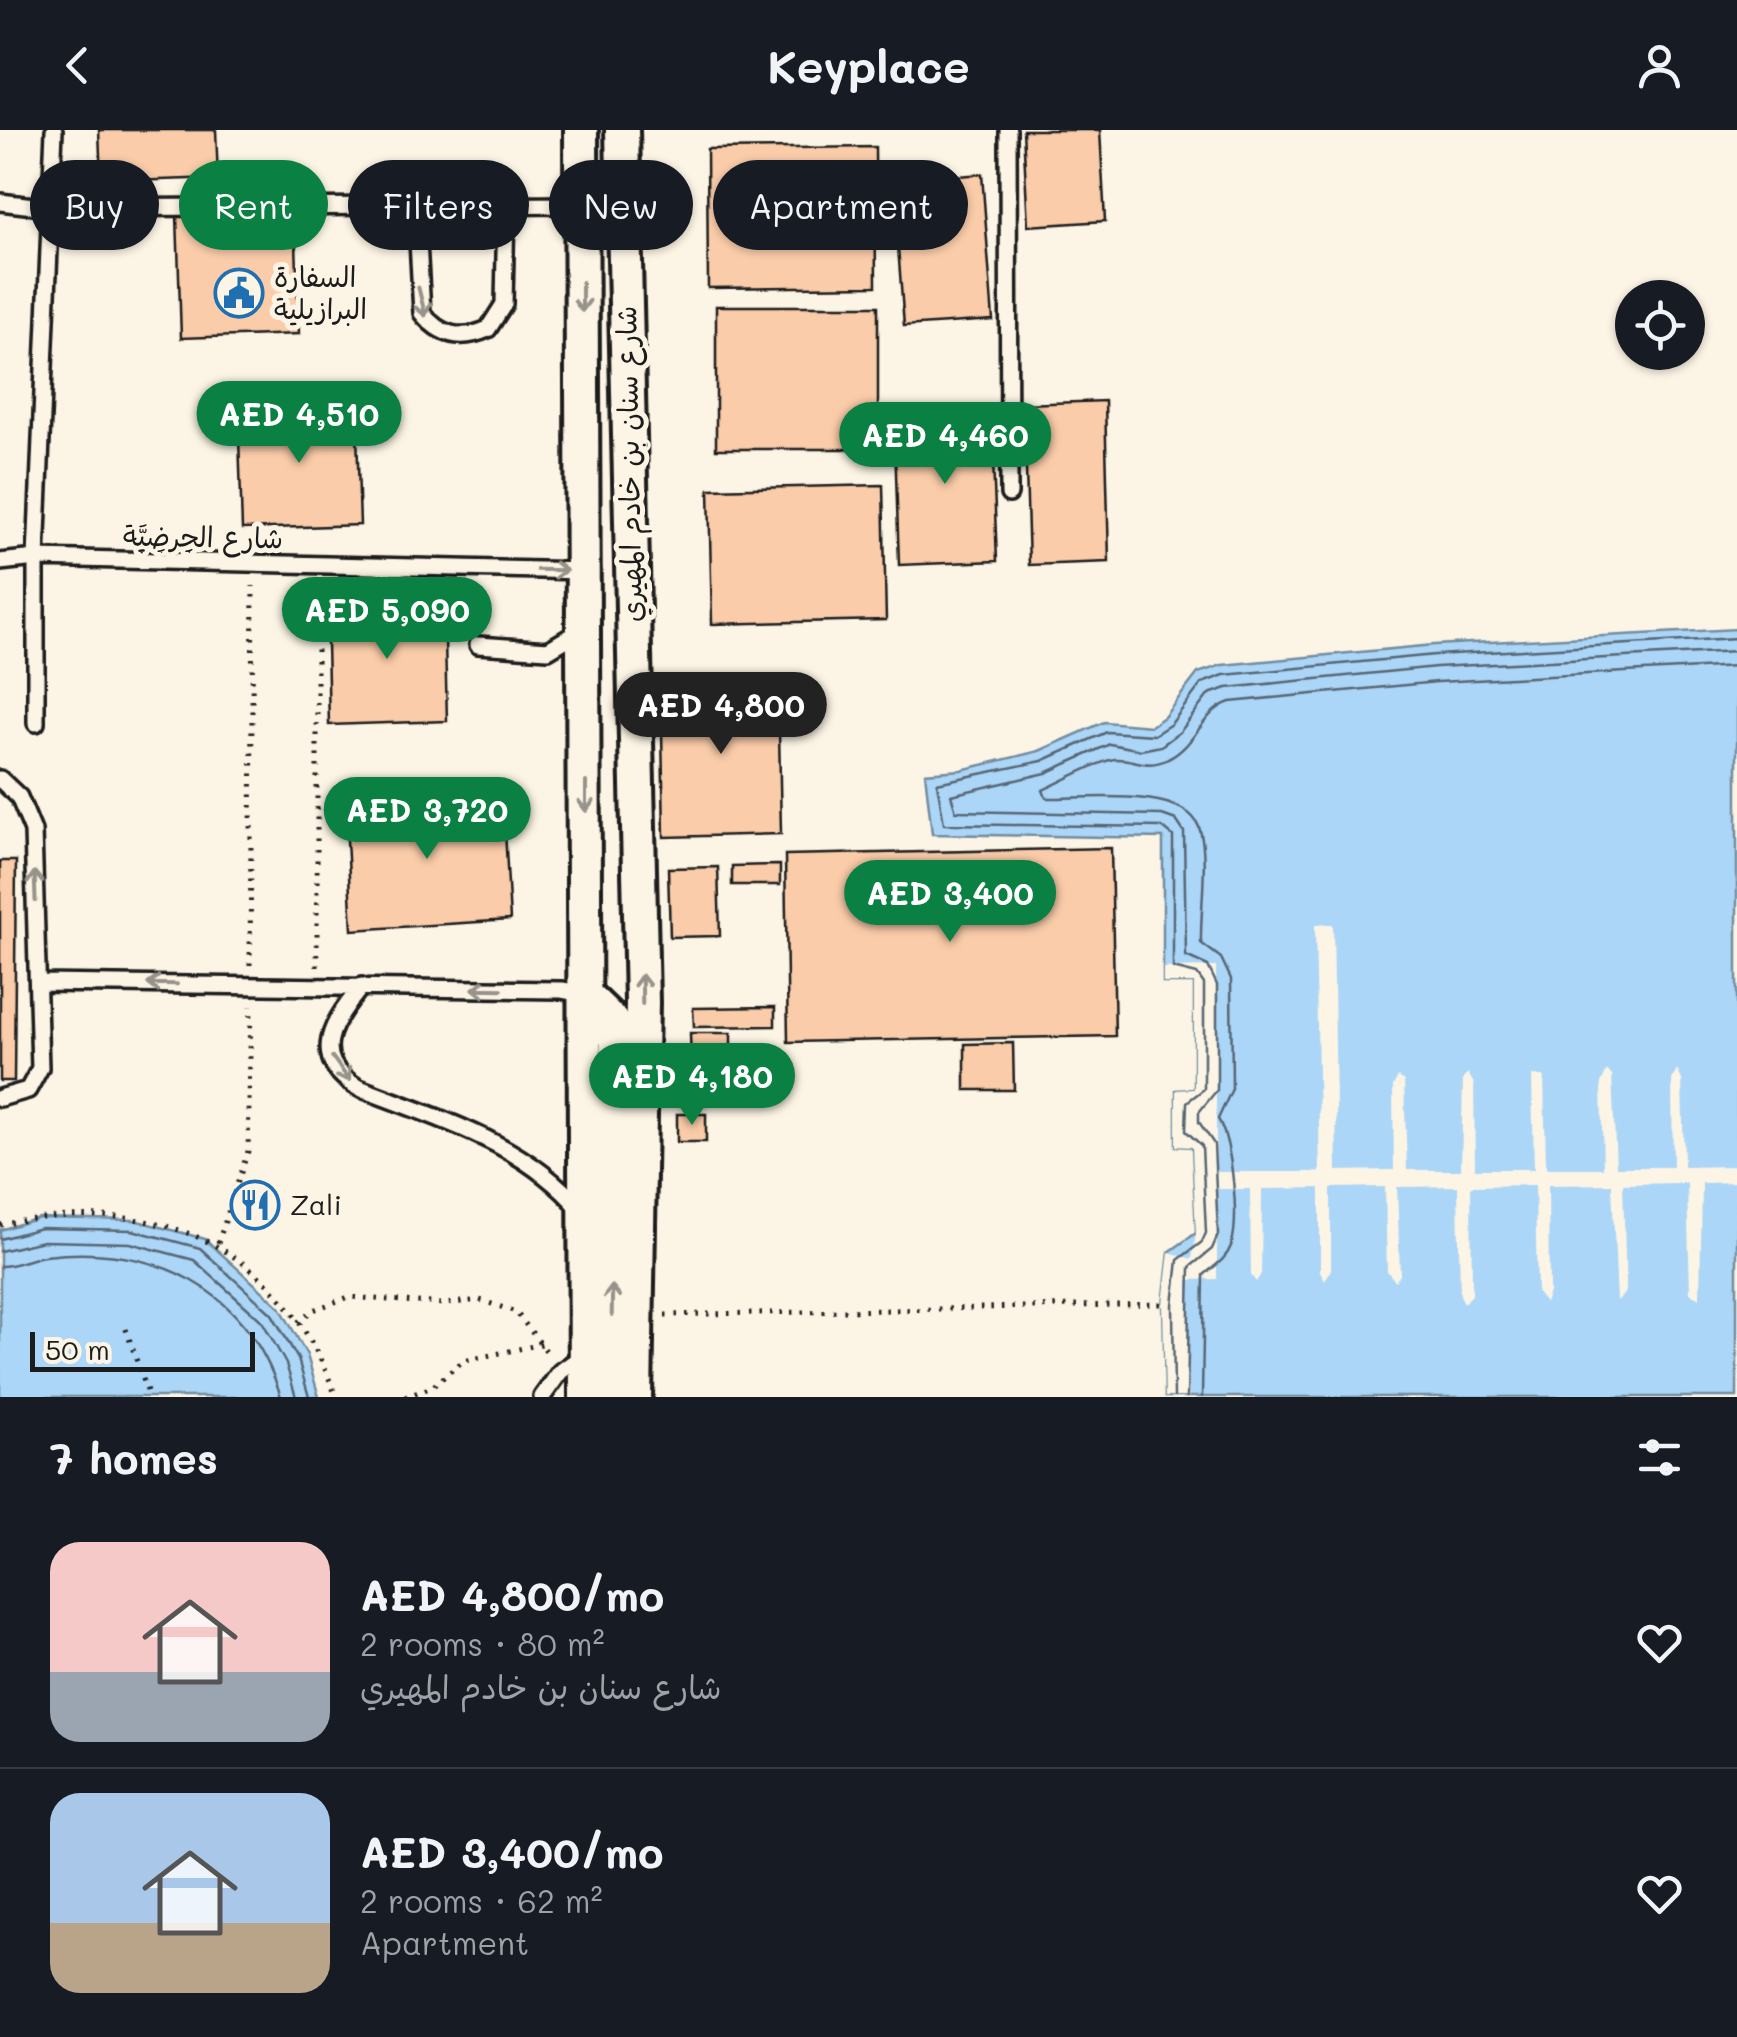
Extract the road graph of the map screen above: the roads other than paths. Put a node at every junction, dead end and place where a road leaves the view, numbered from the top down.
1 (54, 130) edge
2 (581, 130) edge
3 (622, 130) edge
4 (1008, 130) edge
5 (53, 160) edge
6 (581, 160) edge
7 (0, 202) edge
8 (30, 206) edge
9 (348, 206) edge
10 (159, 207) edge
11 (49, 250) edge
12 (418, 250) edge
13 (505, 250) edge
14 (582, 250) edge
15 (1009, 494) dead end
16 (36, 558) junction
17 (0, 562) edge
18 (585, 571) junction
19 (585, 627) junction
20 (478, 646) dead end
21 (548, 650) junction
22 (586, 687) junction
23 (36, 723) dead end
24 (0, 778) edge
25 (38, 983) junction
26 (362, 986) junction
27 (584, 994) junction
28 (0, 1098) edge
29 (584, 1214) junction
30 (572, 1363) junction
31 (542, 1397) edge
32 (586, 1397) edge
33 (609, 1397) edge
34 (635, 1397) edge

1 - 5 lane
2 - 6 street, شارع سنان بن خادم المهيري
34 -> 3 street, شارع سنان بن خادم المهيري
4 - 15 lane
7 - 8 lane
9 - 10 lane
11 - 16 lane
12 -> 13 lane
14 -> 18 street, شارع سنان بن خادم المهيري
16 - 17 lane, شارع الحِرضِيَّة
16 -> 18 lane, شارع الحِرضِيَّة
16 - 23 lane
18 - 19 street, شارع سنان بن خادم المهيري
19 - 21 lane
19 - 22 street, شارع سنان بن خادم المهيري
20 - 21 lane
21 - 22 lane
22 -> 27 street, شارع سنان بن خادم المهيري
25 -> 24 lane
26 -> 25 lane
25 - 28 lane
27 -> 26 lane
26 -> 29 lane
27 - 29 street, شارع سنان بن خادم المهيري
33 -> 27 street
29 - 30 street, شارع سنان بن خادم المهيري
30 - 31 lane
30 - 32 street, شارع سنان بن خادم المهيري

